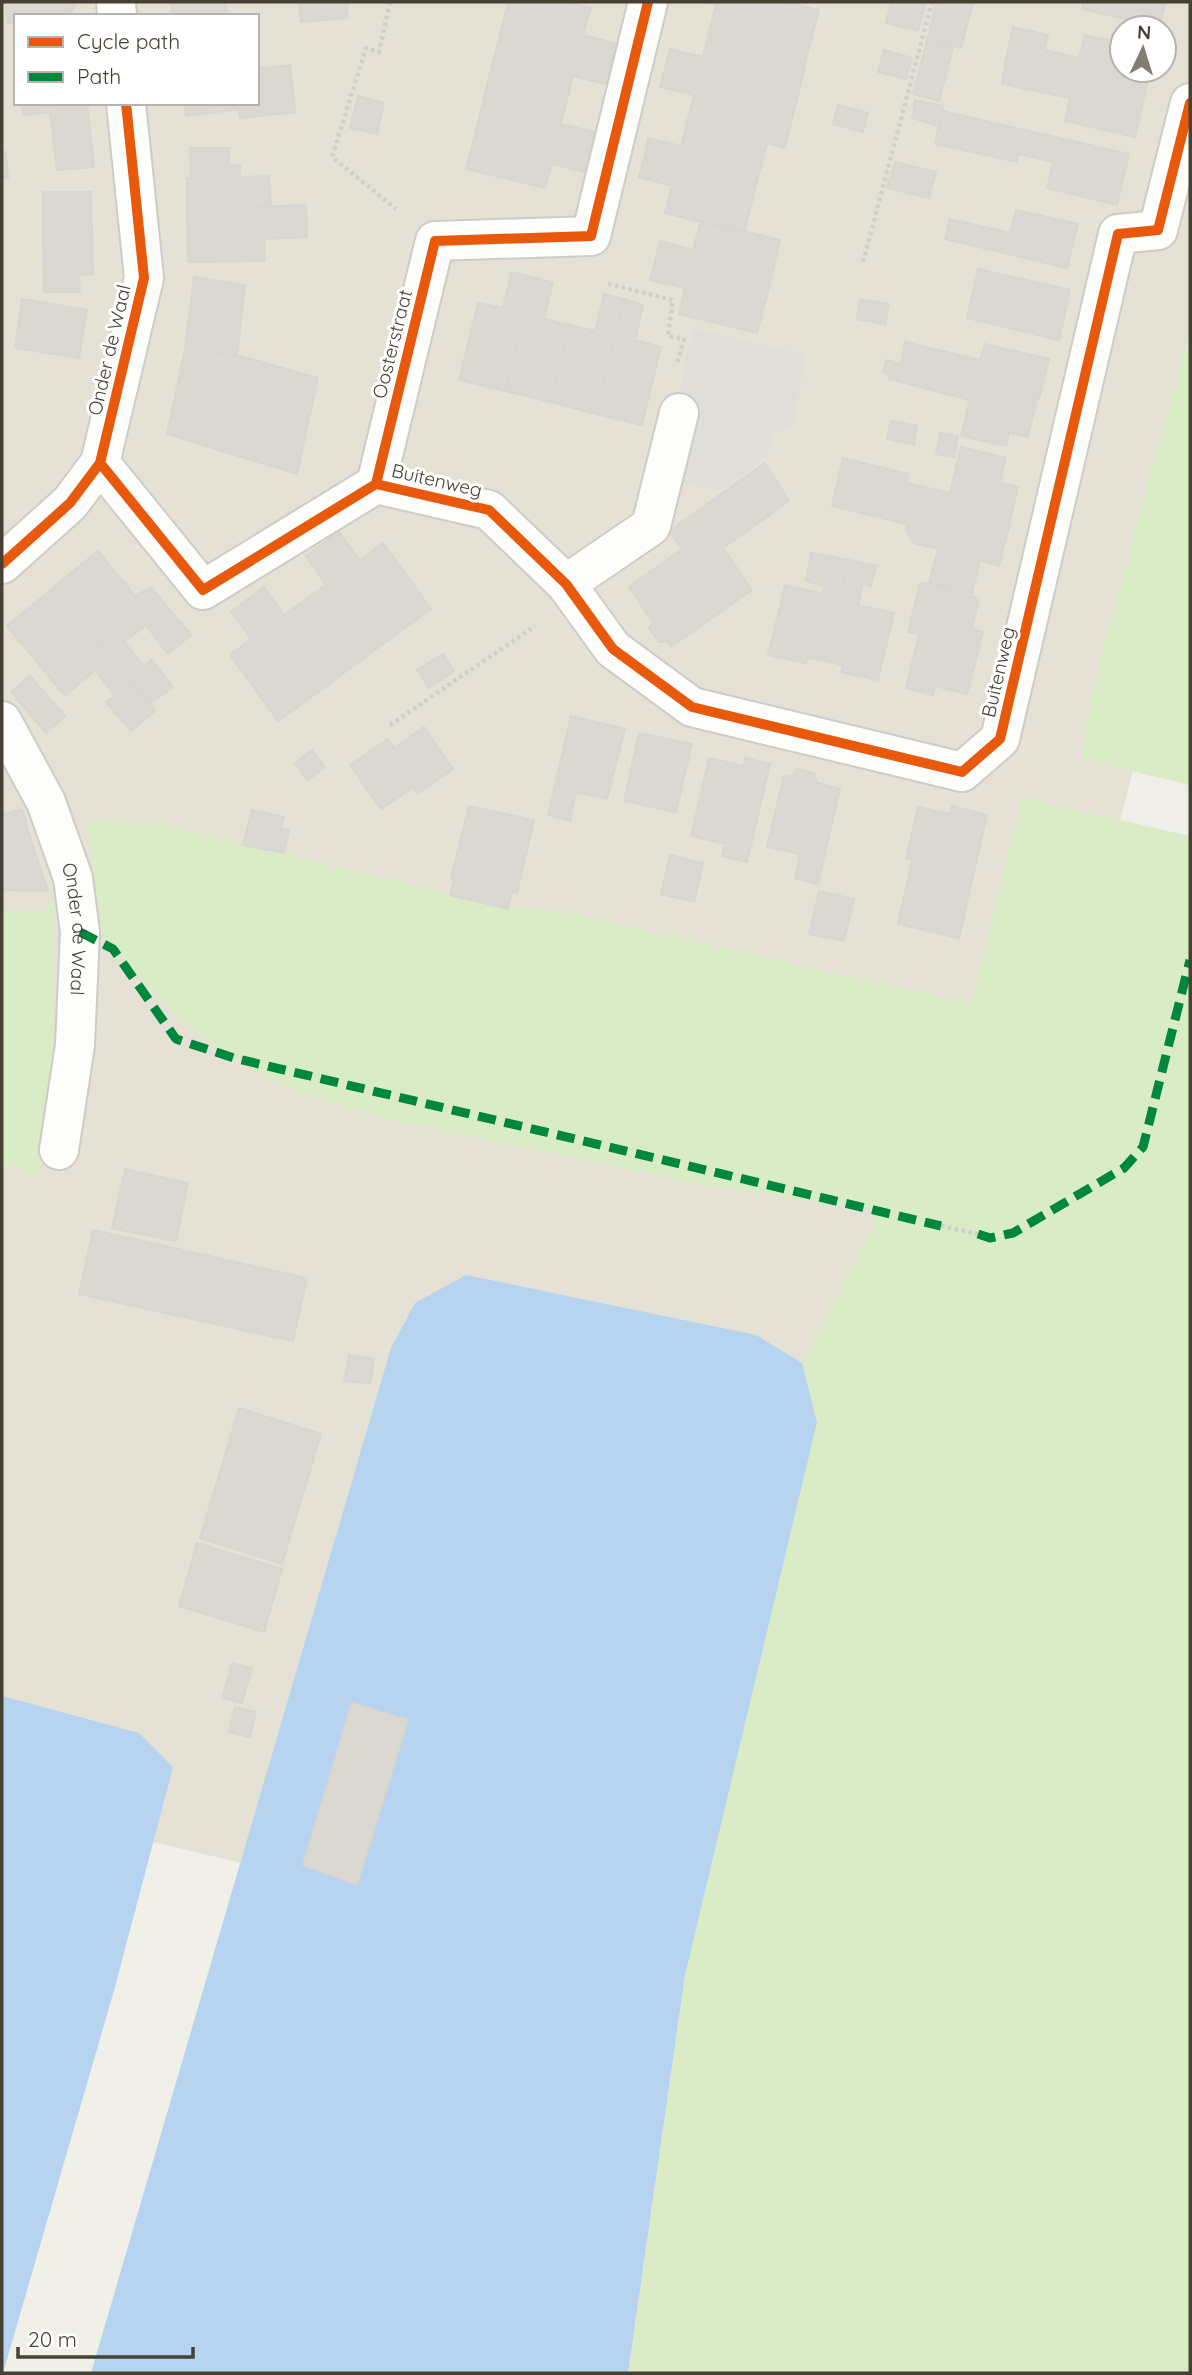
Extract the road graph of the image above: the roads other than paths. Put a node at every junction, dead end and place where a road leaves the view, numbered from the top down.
1 (648, 2) edge
2 (1190, 103) edge
3 (126, 105) edge
4 (679, 412) dead end
5 (100, 463) junction
6 (376, 484) junction
7 (2, 564) edge
8 (571, 591) junction
9 (2, 721) edge
10 (59, 1150) dead end

1 - 6 street, Oosterstraat
2 - 8 street, Buitenweg
3 - 5 street, Onder de Waal
4 - 8 street
5 - 6 street
5 - 7 street, Onder de Waal
6 - 8 street, Buitenweg
9 - 10 street, Onder de Waal

